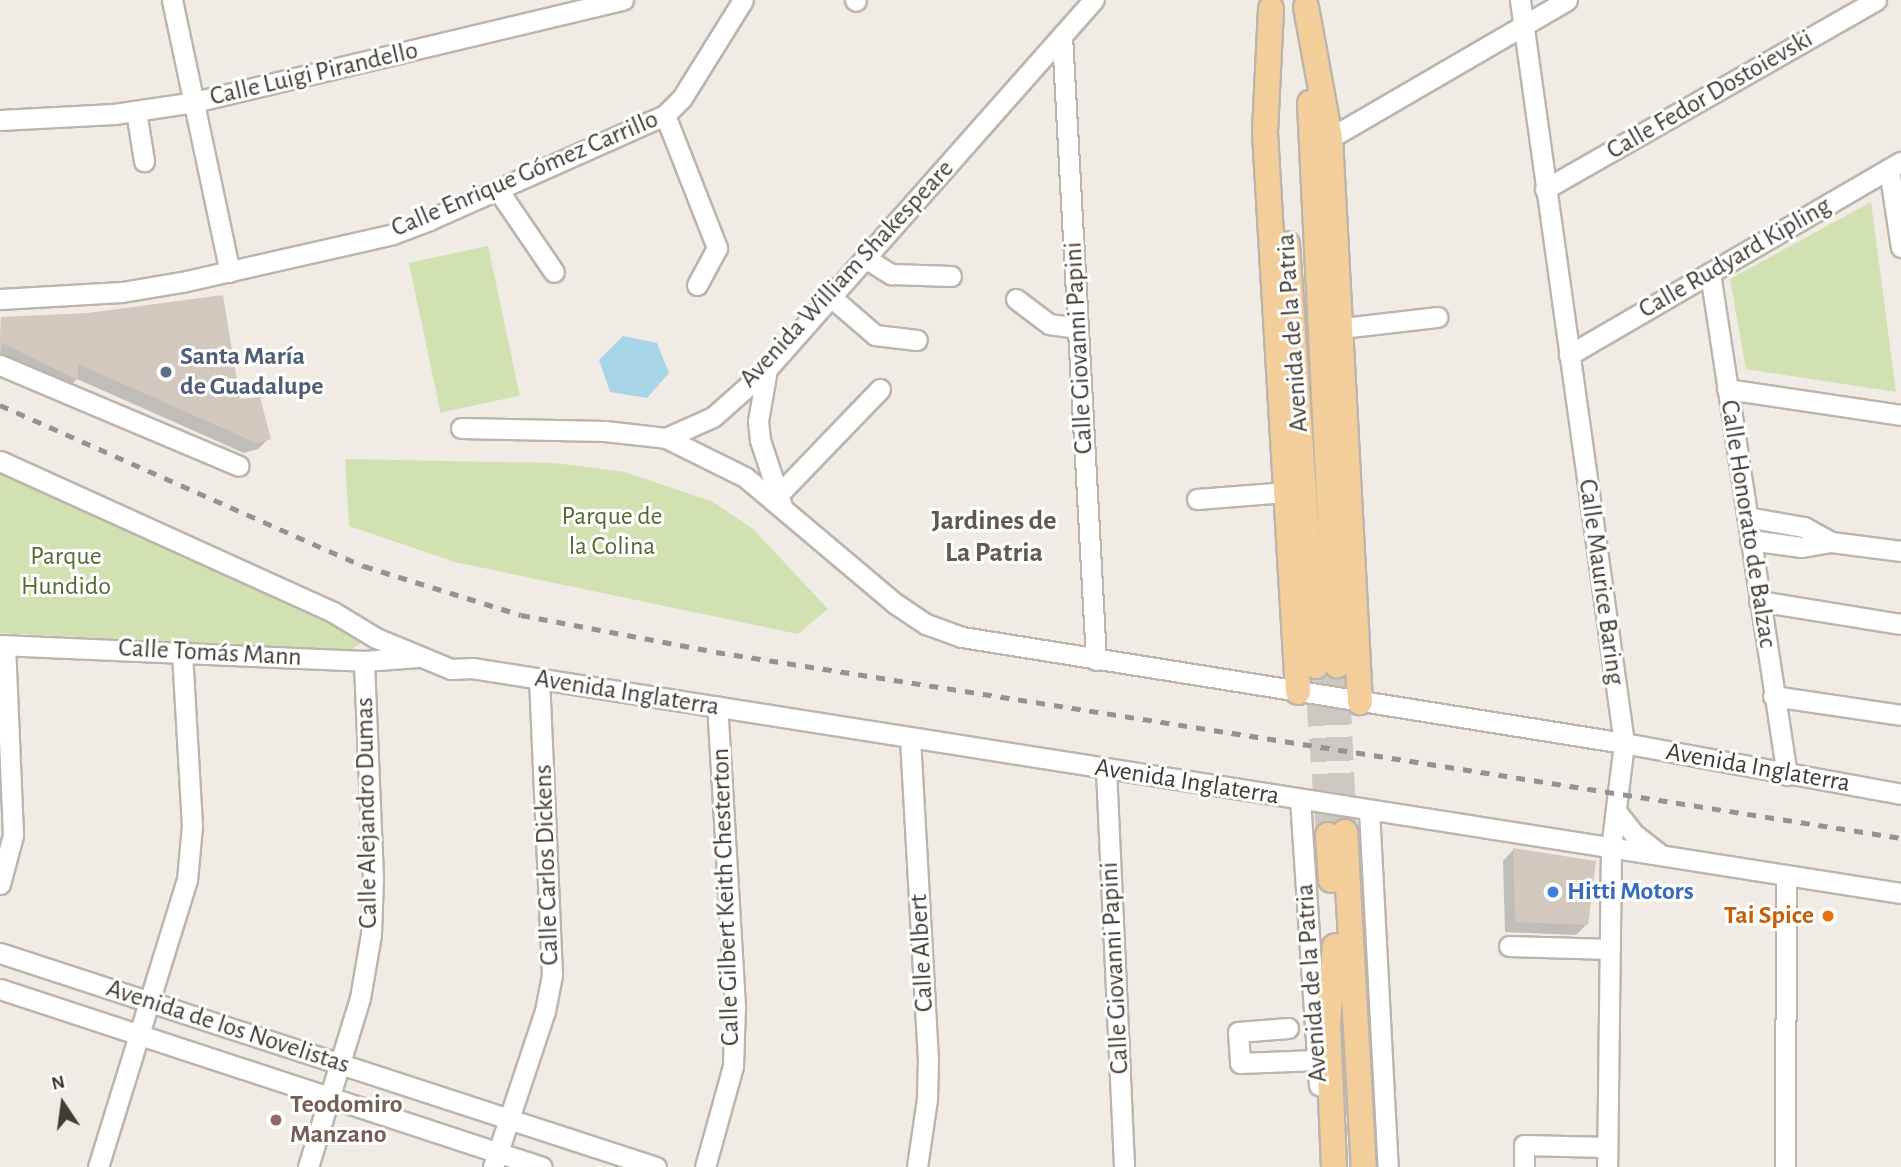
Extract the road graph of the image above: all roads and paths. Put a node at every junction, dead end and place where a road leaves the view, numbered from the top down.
1 (172, 0) edge
2 (623, 0) edge
3 (743, 0) edge
4 (1094, 0) edge
5 (1520, 0) edge
6 (1567, 0) edge
7 (1876, 0) edge
8 (1306, 3) edge
9 (1271, 4) edge
10 (1521, 26) junction
11 (1062, 36) junction
12 (194, 102) junction
13 (136, 111) junction
14 (665, 115) junction
15 (0, 120) edge
16 (1330, 138) junction
17 (144, 162) dead end
18 (1895, 166) edge
19 (498, 190) junction
20 (1545, 190) junction
21 (1901, 247) edge
22 (865, 258) junction
23 (230, 272) junction
24 (554, 272) dead end
25 (1710, 273) junction
26 (951, 276) dead end
27 (697, 285) dead end
28 (831, 297) junction
29 (0, 299) edge
30 (1016, 299) dead end
31 (1437, 317) dead end
32 (1078, 328) junction
33 (1342, 328) junction
34 (917, 340) dead end
35 (1569, 355) junction
36 (0, 365) edge
37 (767, 369) junction
38 (1727, 389) junction
39 (880, 390) dead end
40 (736, 395) junction
41 (760, 404) junction
42 (1901, 415) edge
43 (461, 428) dead end
44 (666, 438) junction
45 (0, 461) edge
46 (239, 466) dead end
47 (1285, 492) junction
48 (1197, 499) dead end
49 (780, 503) junction
50 (1747, 517) junction
51 (1750, 540) junction
52 (1831, 542) junction
53 (1901, 551) edge
54 (1759, 601) junction
55 (333, 612) junction
56 (1901, 624) edge
57 (2, 645) edge
58 (182, 650) junction
59 (419, 657) junction
60 (1097, 660) junction
61 (363, 661) junction
62 (472, 668) junction
63 (539, 680) junction
64 (1298, 692) junction
65 (1773, 696) junction
66 (1360, 702) junction
67 (717, 707) junction
68 (1901, 715) edge
69 (910, 738) junction
70 (1624, 744) junction
71 (1106, 769) junction
72 (1787, 775) junction
73 (1901, 794) edge
74 (1300, 799) junction
75 (1369, 810) junction
76 (1616, 811) junction
77 (1336, 834) tunnel mouth
78 (1611, 849) junction
79 (1664, 857) junction
80 (1786, 876) junction
81 (0, 884) edge
82 (1901, 893) edge
83 (1343, 946) junction
84 (1509, 946) dead end
85 (1609, 949) junction
86 (0, 953) edge
87 (0, 989) edge
88 (149, 1002) junction
89 (1288, 1028) dead end
90 (139, 1035) junction
91 (1317, 1060) junction
92 (341, 1064) junction
93 (330, 1097) junction
94 (509, 1118) junction
95 (1607, 1147) junction
96 (495, 1160) edge
97 (98, 1167) edge
98 (309, 1167) edge
99 (542, 1167) edge
100 (656, 1167) edge
101 (705, 1167) edge
102 (917, 1167) edge
103 (1124, 1167) edge
104 (1323, 1167) edge
105 (1334, 1167) edge
106 (1347, 1167) edge
107 (1364, 1167) edge
108 (1377, 1167) edge
109 (1388, 1167) edge
110 (1524, 1167) edge
111 (1607, 1167) edge
112 (1785, 1167) edge

1 - 12 street
2 - 12 street, Calle Luigi Pirandello
3 - 14 street, Calle Enrique Gómez Carrillo
4 - 11 street, Avenida William Shakespeare
5 - 10 street, Calle Maurice Baring
6 - 10 street
7 - 20 street, Calle Fedor Dostoievski
8 - 9 main road, Avenida de la Patria
8 - 16 main road
9 - 47 main road
10 - 16 street
10 - 20 street, Calle Maurice Baring
11 - 22 street, Avenida William Shakespeare
11 - 32 street, Calle Giovanni Papini
12 - 13 street, Calle Luigi Pirandello
12 - 23 street
13 - 15 street, Calle Luigi Pirandello
13 - 17 street
14 - 19 street, Calle Enrique Gómez Carrillo
14 - 27 street
16 - 33 main road
18 - 21 street
18 - 25 street, Calle Rudyard Kipling
19 - 23 street, Calle Enrique Gómez Carrillo
19 - 24 street
20 - 35 street, Calle Maurice Baring
22 - 26 street
22 - 28 street, Avenida William Shakespeare
23 - 29 street, Calle Enrique Gómez Carrillo
25 - 35 street, Calle Rudyard Kipling
25 - 38 street, Calle Honorato de Balzac
28 - 34 street
28 - 37 street, Avenida William Shakespeare
30 - 32 street
31 - 33 street
32 - 60 street, Calle Giovanni Papini
33 - 66 main road
35 - 70 street, Calle Maurice Baring
36 - 46 street
37 - 40 street, Avenida William Shakespeare
37 - 41 street
38 - 42 street
38 - 50 street, Calle Honorato de Balzac
39 - 49 street
40 - 41 street
40 - 44 street, Avenida William Shakespeare
41 - 49 street
43 - 44 street
44 - 49 street, Avenida Inglaterra
45 - 55 street, Avenida Inglaterra
47 - 48 street
47 - 64 main road
49 - 60 street, Avenida Inglaterra
50 - 51 street, Calle Honorato de Balzac
50 - 52 street
51 - 52 street
51 - 54 street, Calle Honorato de Balzac
52 - 53 street
54 - 56 street
54 - 65 street, Calle Honorato de Balzac
55 - 59 street, Avenida Inglaterra
55 - 62 street, Avenida Inglaterra
57 - 58 street, Calle Tomás Mann
57 - 81 street
58 - 61 street, Calle Tomás Mann
58 - 88 street
59 - 61 street, Calle Tomás Mann
59 - 62 street, Avenida Inglaterra
60 - 64 street, Avenida Inglaterra
61 - 92 street, Calle Alejandro Dumas
62 - 63 street, Avenida Inglaterra
63 - 67 street, Avenida Inglaterra
63 - 94 street, Calle Carlos Dickens
64 - 66 street, Avenida Inglaterra
65 - 68 street
65 - 72 street, Calle Honorato de Balzac
66 - 70 street, Avenida Inglaterra
67 - 69 street, Avenida Inglaterra
67 - 101 street, Calle Gilbert Keith Chesterton
69 - 71 street, Avenida Inglaterra
69 - 102 street, Calle Albert
70 - 72 street, Avenida Inglaterra
70 - 76 street, Calle Maurice Baring
71 - 74 street, Avenida Inglaterra
71 - 103 street, Calle Giovanni Papini
72 - 73 street, Avenida Inglaterra
74 - 75 street, Avenida Inglaterra
74 - 91 street, Avenida de la Patria
75 - 78 street, Avenida Inglaterra
75 - 109 street
76 - 78 street, Calle Maurice Baring
76 - 79 street
77 - 83 main road, Avenida de la Patria
78 - 79 street, Avenida Inglaterra
78 - 85 street, Calle Maurice Baring
79 - 80 street, Avenida Inglaterra
80 - 82 street, Avenida Inglaterra
80 - 112 street
83 - 105 main road
83 - 106 main road, Avenida de la Patria
83 - 107 main road, Avenida de la Patria
83 - 108 main road
84 - 85 street
85 - 95 street, Calle Maurice Baring
86 - 88 street, Avenida de los Novelistas
87 - 90 street, Avenida de los Novelistas
88 - 90 street
88 - 92 street, Avenida de los Novelistas
89 - 91 street
90 - 93 street, Avenida de los Novelistas
90 - 97 street
91 - 104 street, Avenida de la Patria
92 - 93 street, Calle Alejandro Dumas
92 - 94 street, Avenida de los Novelistas
93 - 96 street, Avenida de los Novelistas
93 - 98 street, Calle Alejandro Dumas
94 - 96 street, Calle Carlos Dickens
94 - 100 street, Avenida de los Novelistas
95 - 110 street
95 - 111 street, Calle Maurice Baring
96 - 99 street, Avenida de los Novelistas

